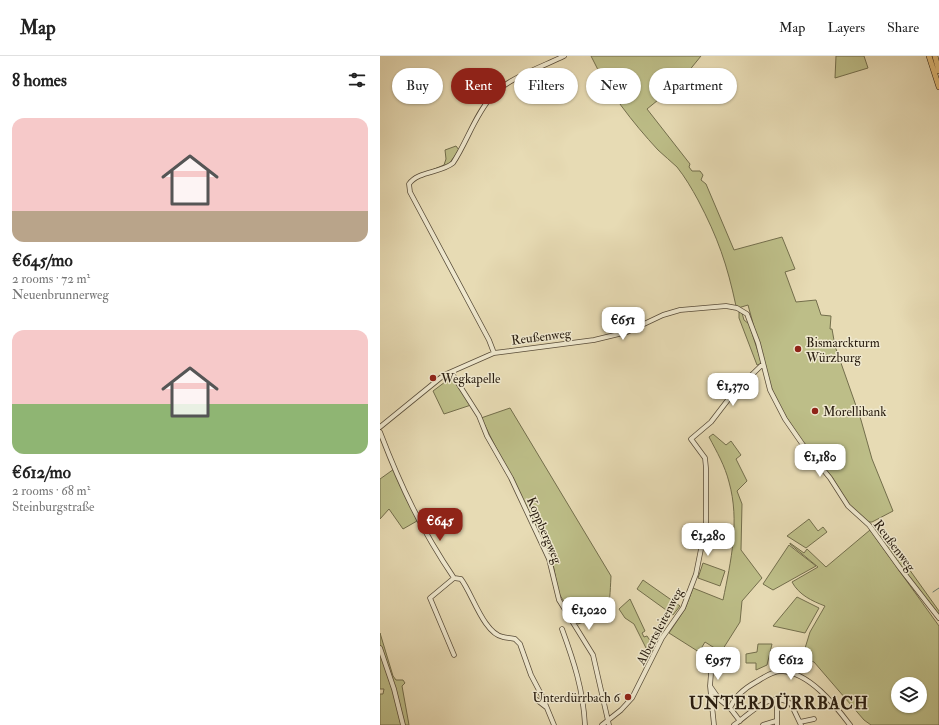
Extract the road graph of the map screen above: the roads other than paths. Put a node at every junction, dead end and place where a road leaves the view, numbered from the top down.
1 (564, 56) edge
2 (929, 56) edge
3 (935, 56) edge
4 (939, 71) edge
5 (939, 87) edge
6 (494, 353) junction
7 (763, 364) junction
8 (451, 372) junction
9 (380, 427) edge
10 (380, 432) edge
11 (454, 578) junction
12 (939, 618) edge
13 (562, 629) dead end
14 (380, 648) edge
15 (454, 655) dead end
16 (721, 657) dead end
17 (710, 686) junction
18 (537, 700) dead end
19 (777, 700) junction
20 (547, 708) junction
21 (730, 708) junction
22 (814, 719) dead end
23 (740, 721) junction
24 (608, 723) edge
25 (776, 723) edge
26 (800, 723) edge
27 (403, 725) edge
28 (554, 725) edge
29 (585, 725) edge
30 (602, 725) edge
31 (714, 725) edge
32 (734, 725) edge
33 (763, 725) edge
34 (850, 725) edge

1 - 6 street
2 - 5 main road
3 - 4 main road
6 - 7 street, Reußenweg
6 - 8 street
7 - 12 street, Reußenweg
7 - 24 street, Albertsleitenweg
8 - 9 street
8 - 24 street, Koppbergweg
10 - 11 street
11 - 15 street
11 - 20 street
13 - 29 street
14 - 27 street
16 - 17 street
17 - 21 street
17 - 31 street
18 - 20 street
19 - 23 street
19 - 25 street
19 - 26 street
20 - 28 street
21 - 23 street
21 - 34 street
22 - 26 street
23 - 32 street
24 - 30 street, Albertsleitenweg
25 - 33 street

